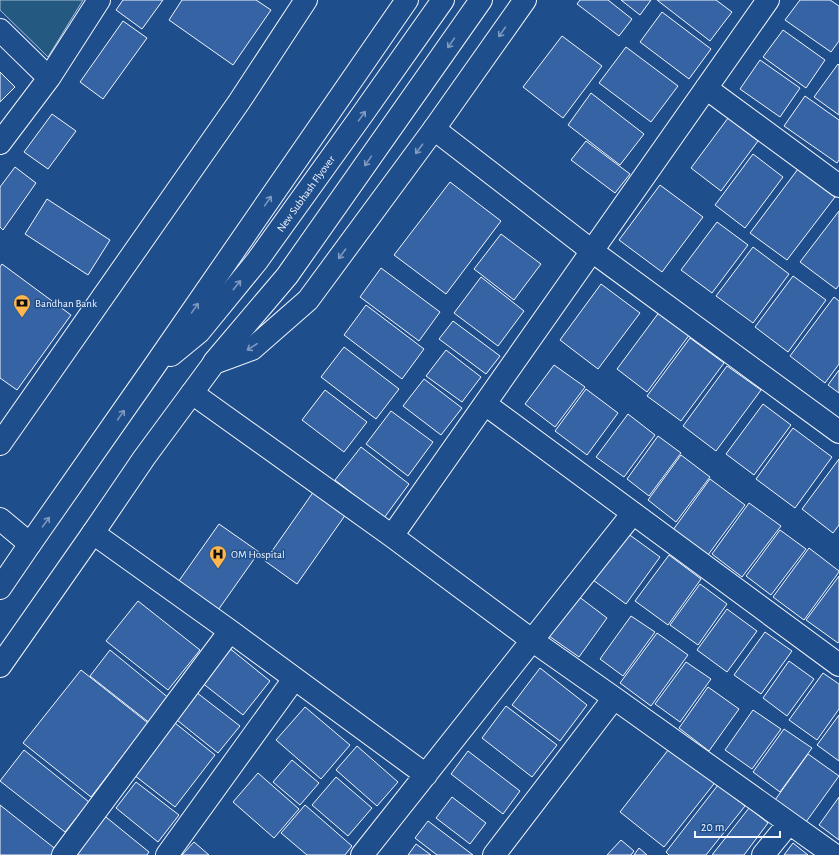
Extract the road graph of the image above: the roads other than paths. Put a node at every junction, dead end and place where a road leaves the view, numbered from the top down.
1 (99, 0) edge
2 (306, 0) edge
3 (407, 0) edge
4 (443, 0) edge
5 (482, 0) edge
6 (525, 0) edge
7 (768, 0) edge
8 (0, 30) edge
9 (49, 78) junction
10 (706, 88) junction
11 (434, 129) junction
12 (0, 143) edge
13 (838, 183) edge
14 (592, 251) junction
15 (214, 363) junction
16 (151, 372) junction
17 (192, 393) junction
18 (485, 404) junction
19 (839, 432) edge
20 (0, 444) edge
21 (633, 513) junction
22 (0, 519) edge
23 (93, 533) junction
24 (392, 536) junction
25 (30, 544) junction
26 (0, 588) edge
27 (230, 631) junction
28 (533, 641) junction
29 (839, 665) edge
30 (0, 666) edge
31 (294, 679) junction
32 (614, 698) junction
33 (426, 776) junction
34 (789, 823) junction
35 (63, 855) edge
36 (166, 855) edge
37 (362, 855) edge
38 (494, 855) edge
39 (763, 855) edge
40 (834, 855) edge

1 - 9 street
2 - 20 street
16 -> 3 street
16 -> 4 street, New Subhash Flyover
5 -> 15 street
6 -> 11 street
7 - 10 street
8 - 9 street
9 - 12 street
10 - 13 street
10 - 14 street
11 - 14 street
11 -> 15 street
14 - 18 street
14 - 19 street
15 - 17 street
25 -> 16 street
17 - 23 street
17 - 24 street
18 - 21 street
18 - 24 street
21 - 28 street
21 - 29 street
22 - 25 street
23 - 27 street
23 - 30 street
24 - 28 street
25 - 26 street
27 - 31 street
27 - 35 street
28 - 32 street
28 - 33 street
31 - 33 street
31 - 36 street
32 - 34 street
32 - 38 street
33 - 37 street
34 - 39 street
34 - 40 street

